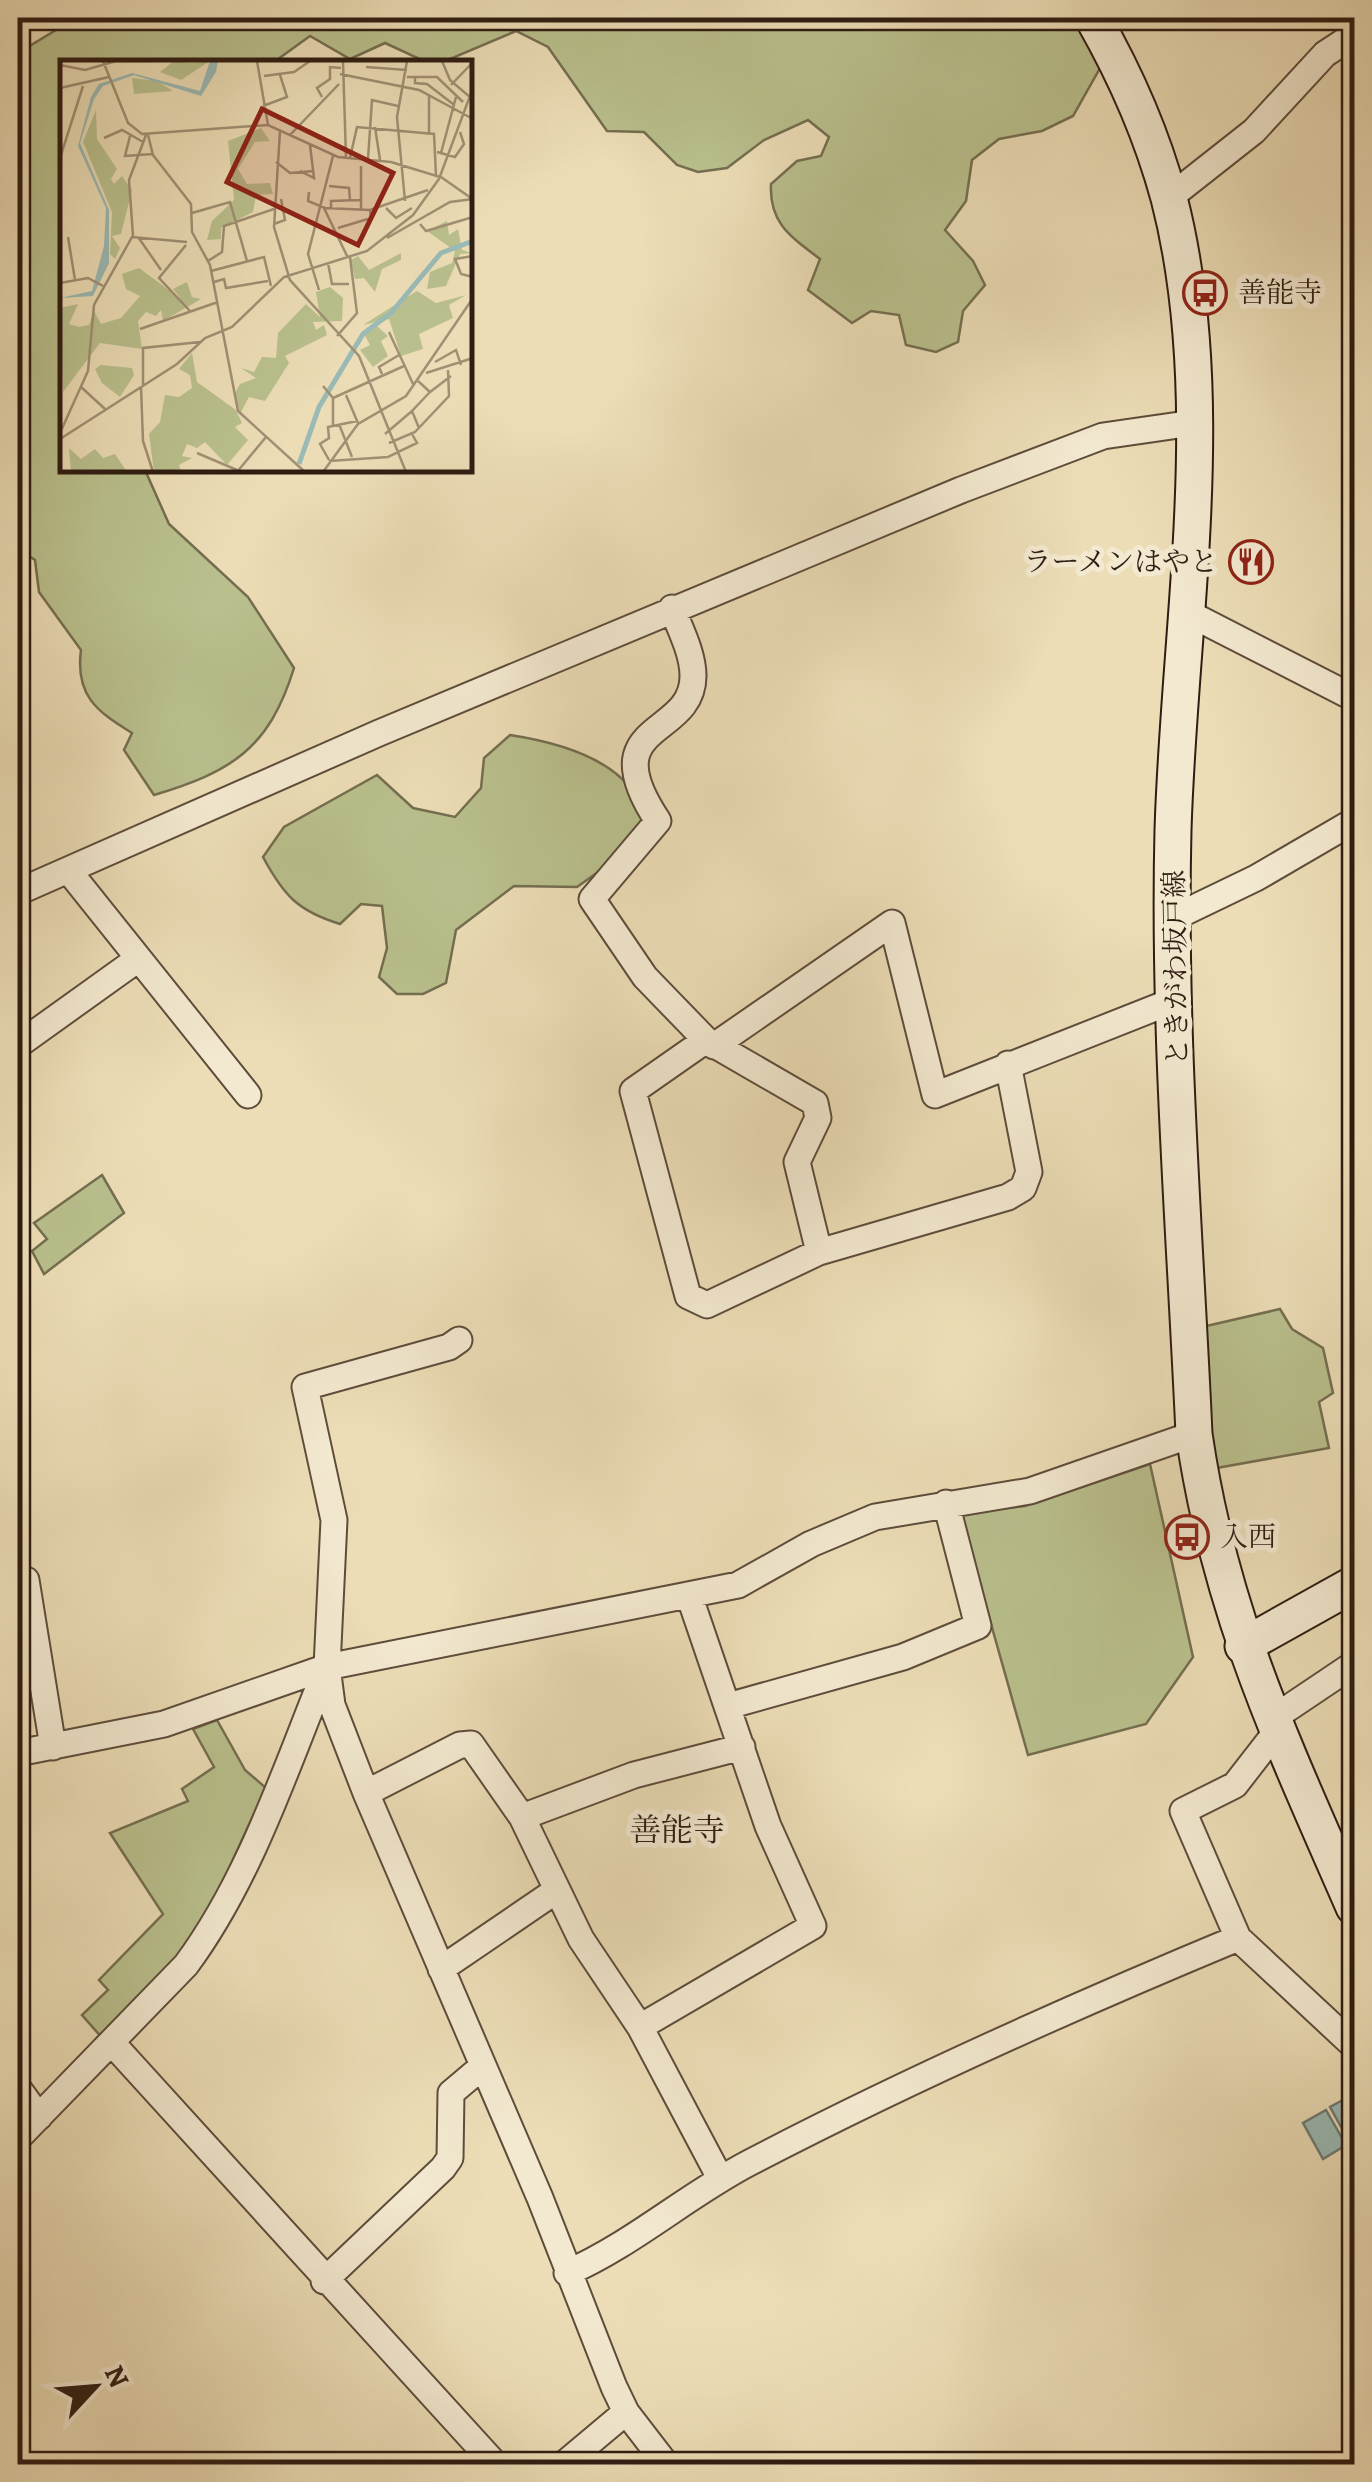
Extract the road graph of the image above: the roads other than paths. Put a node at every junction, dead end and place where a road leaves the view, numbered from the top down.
1 (1094, 18) edge
2 (1354, 35) edge
3 (1168, 198) junction
4 (1193, 423) junction
5 (672, 608) junction
6 (1186, 612) junction
7 (1350, 688) edge
8 (1354, 821) edge
9 (68, 870) junction
10 (18, 892) edge
11 (1173, 918) junction
12 (138, 959) junction
13 (1175, 1000) junction
14 (710, 1043) junction
15 (18, 1045) edge
16 (1008, 1064) junction
17 (248, 1096) dead end
18 (819, 1252) junction
19 (459, 1340) dead end
20 (1194, 1434) junction
21 (946, 1503) junction
22 (26, 1580) dead end
23 (1354, 1584) edge
24 (688, 1595) junction
25 (1243, 1646) junction
26 (1354, 1664) edge
27 (327, 1667) junction
28 (728, 1706) junction
29 (1274, 1725) junction
30 (52, 1747) junction
31 (742, 1747) junction
32 (18, 1753) edge
33 (366, 1793) junction
34 (522, 1817) junction
35 (557, 1890) junction
36 (1354, 1906) edge
37 (1238, 1938) junction
38 (441, 1969) junction
39 (640, 2028) junction
40 (112, 2043) junction
41 (1354, 2046) edge
42 (483, 2066) junction
43 (18, 2088) edge
44 (40, 2117) junction
45 (18, 2138) edge
46 (720, 2178) junction
47 (567, 2273) junction
48 (324, 2281) junction
49 (626, 2412) junction
50 (495, 2464) edge
51 (564, 2464) edge
52 (666, 2464) edge

1 - 3 main road, ときがわ坂戸線
2 - 3 street
3 - 4 main road, ときがわ坂戸線
4 - 5 street
4 - 6 main road, ときがわ坂戸線
5 - 9 street
5 - 14 street
6 - 7 street
6 - 11 main road, ときがわ坂戸線
8 - 11 street
9 - 10 street
9 - 12 street
11 - 13 main road, ときがわ坂戸線
12 - 15 street
12 - 17 street
13 - 16 street
13 - 20 main road, ときがわ坂戸線
14 - 16 street
14 - 18 street
14 - 18 street
16 - 18 street
19 - 27 street
20 - 21 street
20 - 25 main road, ときがわ坂戸線
21 - 24 street
21 - 28 street
22 - 30 street
23 - 25 main road
24 - 27 street
24 - 28 street
25 - 29 main road, ときがわ坂戸線
26 - 29 street
27 - 30 street
27 - 33 street
27 - 40 street
28 - 31 street
29 - 36 main road, ときがわ坂戸線
29 - 37 street
30 - 32 street
31 - 34 street
31 - 39 street
33 - 34 street
33 - 38 street
34 - 35 street
35 - 38 street
35 - 39 street
37 - 41 street
37 - 46 street
38 - 42 street
39 - 46 street
40 - 44 street
40 - 48 street
42 - 47 street
42 - 48 street
43 - 44 street
44 - 45 street
46 - 47 street
47 - 49 street
48 - 50 street
49 - 51 street
49 - 52 street

